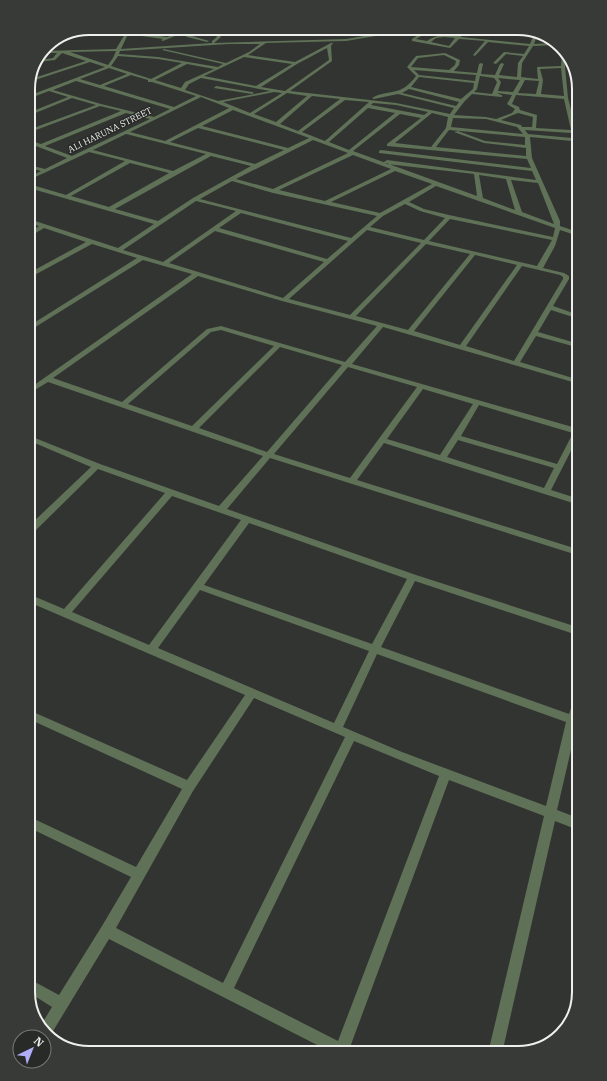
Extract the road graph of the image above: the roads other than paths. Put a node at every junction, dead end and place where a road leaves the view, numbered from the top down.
1 (125, 35) edge
2 (142, 35) edge
3 (175, 35) edge
4 (188, 35) edge
5 (217, 35) edge
6 (369, 35) edge
7 (423, 35) edge
8 (460, 35) edge
9 (515, 35) edge
10 (167, 38) junction
11 (534, 38) edge
12 (341, 40) junction
13 (456, 40) junction
14 (487, 41) junction
15 (213, 42) junction
16 (265, 42) junction
17 (119, 43) junction
18 (223, 43) junction
19 (427, 43) junction
20 (511, 43) junction
21 (549, 44) edge
22 (532, 45) junction
23 (329, 47) junction
24 (159, 48) junction
25 (50, 52) edge
26 (62, 52) junction
27 (117, 53) junction
28 (475, 55) dead end
29 (524, 55) junction
30 (244, 56) junction
31 (43, 60) edge
32 (564, 60) edge
33 (89, 61) junction
34 (186, 63) junction
35 (495, 63) dead end
36 (227, 64) junction
37 (296, 64) junction
38 (481, 64) dead end
39 (502, 64) dead end
40 (108, 67) junction
41 (218, 68) junction
42 (410, 68) junction
43 (563, 68) junction
44 (450, 72) junction
45 (129, 74) junction
46 (478, 75) junction
47 (418, 76) junction
48 (201, 77) junction
49 (496, 77) junction
50 (36, 79) edge
51 (521, 79) junction
52 (77, 80) junction
53 (540, 80) junction
54 (150, 81) junction
55 (227, 81) junction
56 (476, 82) junction
57 (99, 87) junction
58 (216, 87) junction
59 (258, 87) junction
60 (409, 88) junction
61 (49, 90) junction
62 (210, 90) dead end
63 (234, 90) junction
64 (182, 91) junction
65 (276, 91) junction
66 (286, 92) junction
67 (472, 93) junction
68 (495, 93) junction
69 (257, 94) junction
70 (312, 94) junction
71 (400, 94) junction
72 (35, 95) edge
73 (201, 95) junction
74 (513, 96) junction
75 (538, 96) junction
76 (71, 97) junction
77 (345, 98) junction
78 (566, 98) junction
79 (367, 100) junction
80 (215, 101) junction
81 (373, 101) junction
82 (462, 101) junction
83 (100, 105) junction
84 (367, 106) junction
85 (173, 108) junction
86 (233, 108) junction
87 (458, 108) junction
88 (432, 111) junction
89 (517, 111) junction
90 (35, 112) edge
91 (126, 112) junction
92 (399, 112) junction
93 (250, 115) junction
94 (425, 116) junction
95 (451, 116) junction
96 (153, 118) junction
97 (498, 120) junction
98 (572, 124) edge
99 (276, 125) junction
100 (197, 126) junction
101 (448, 128) junction
102 (520, 128) junction
103 (35, 129) edge
104 (534, 129) junction
105 (126, 132) junction
106 (572, 132) edge
107 (298, 133) junction
108 (527, 136) junction
109 (313, 138) junction
110 (572, 142) edge
111 (164, 143) junction
112 (325, 143) junction
113 (35, 144) edge
114 (391, 144) junction
115 (41, 146) junction
116 (528, 147) junction
117 (434, 148) junction
118 (89, 150) junction
119 (289, 150) junction
120 (351, 152) junction
121 (381, 152) junction
122 (210, 154) junction
123 (71, 158) junction
124 (529, 158) junction
125 (371, 160) junction
126 (129, 161) junction
127 (256, 166) junction
128 (35, 168) edge
129 (395, 169) junction
130 (533, 170) junction
131 (45, 171) junction
132 (174, 173) junction
133 (476, 173) junction
134 (35, 177) edge
135 (508, 178) junction
136 (231, 179) junction
137 (539, 182) junction
138 (436, 183) junction
139 (35, 188) edge
140 (273, 191) junction
141 (66, 197) junction
142 (195, 199) junction
143 (480, 199) junction
144 (404, 202) junction
145 (325, 203) junction
146 (110, 209) junction
147 (240, 211) junction
148 (519, 213) junction
149 (381, 215) junction
150 (449, 217) junction
151 (35, 223) edge
152 (158, 223) junction
153 (44, 226) junction
154 (558, 227) junction
155 (366, 228) junction
156 (214, 229) junction
157 (35, 231) edge
158 (572, 232) edge
159 (555, 239) junction
160 (352, 240) junction
161 (91, 242) junction
162 (423, 242) junction
163 (120, 250) junction
164 (473, 254) junction
165 (143, 257) junction
166 (328, 261) junction
167 (165, 263) junction
168 (520, 265) junction
169 (539, 268) junction
170 (35, 273) edge
171 (198, 273) junction
172 (284, 300) junction
173 (549, 307) junction
174 (572, 315) edge
175 (351, 318) junction
176 (35, 325) edge
177 (381, 325) junction
178 (410, 332) junction
179 (534, 333) junction
180 (572, 343) edge
181 (279, 344) junction
182 (462, 348) junction
183 (517, 362) junction
184 (347, 365) junction
185 (48, 379) junction
186 (572, 380) edge
187 (421, 387) junction
188 (35, 388) edge
189 (477, 403) junction
190 (124, 404) junction
191 (194, 429) junction
192 (572, 429) edge
193 (456, 437) junction
194 (35, 440) edge
195 (383, 440) junction
196 (572, 442) edge
197 (268, 455) junction
198 (442, 459) junction
199 (97, 466) junction
200 (559, 467) junction
201 (352, 481) junction
202 (171, 491) junction
203 (546, 492) junction
204 (572, 500) edge
205 (222, 510) junction
206 (247, 519) junction
207 (35, 521) edge
208 (572, 550) edge
209 (413, 577) junction
210 (198, 586) junction
211 (35, 604) edge
212 (66, 613) junction
213 (572, 629) edge
214 (375, 649) junction
215 (151, 650) junction
216 (251, 694) junction
217 (35, 717) edge
218 (572, 720) joint
219 (337, 729) junction
220 (350, 736) junction
221 (445, 774) junction
222 (189, 787) junction
223 (551, 815) junction
224 (572, 822) edge
225 (35, 824) edge
226 (139, 875) junction
227 (107, 932) junction
228 (35, 989) edge
229 (226, 991) junction
230 (61, 1004) junction
231 (48, 1027) edge
232 (334, 1046) edge
233 (343, 1046) edge
234 (497, 1046) edge

1 - 17 street
2 - 10 street
3 - 10 street
4 - 15 street
5 - 15 street
6 - 12 street
7 - 19 street
8 - 13 street
9 - 20 street
10 - 17 street
11 - 22 street
12 - 16 street
12 - 23 street
13 - 14 street
13 - 19 street
13 - 19 street
14 - 20 street
14 - 28 street
15 - 18 street
16 - 18 street
16 - 30 street
17 - 27 street
18 - 24 street
20 - 22 street
21 - 22 street
22 - 29 street
23 - 37 street
23 - 66 street
24 - 27 street
24 - 36 street
25 - 26 street
26 - 27 street
26 - 31 street
26 - 33 street
27 - 34 street
27 - 40 street
29 - 35 street
29 - 51 street
30 - 36 street
30 - 37 street
32 - 43 street
33 - 40 street
33 - 50 street
34 - 41 street
34 - 54 street
36 - 41 street
37 - 59 street
38 - 46 street
39 - 49 street
40 - 45 street
40 - 52 street
41 - 48 street
42 - 44 street
42 - 44 street
42 - 47 street
43 - 53 street
43 - 78 street
44 - 46 street
45 - 54 street
45 - 57 street
46 - 49 street
46 - 56 street
47 - 56 street
47 - 60 street
48 - 55 street
48 - 64 street
49 - 51 street
49 - 68 street
51 - 53 street
51 - 74 street
52 - 57 street
52 - 61 street
53 - 75 street
54 - 64 street
55 - 58 street
55 - 59 street
56 - 67 street
57 - 85 street
58 - 62 street
58 - 63 street
59 - 65 street
60 - 71 street
60 - 82 street
61 - 72 street
61 - 76 street
63 - 69 street
63 - 80 street
64 - 73 street
65 - 66 street
65 - 69 street
66 - 70 street
66 - 93 street
67 - 68 street
67 - 82 street
68 - 74 street
69 - 80 street
70 - 77 street
70 - 99 street
71 - 79 street
71 - 87 street
73 - 80 street
73 - 85 street, ALI HARUNA STREET
74 - 75 street
74 - 89 street
75 - 78 street
76 - 83 street
76 - 90 street
77 - 79 street
77 - 107 street
78 - 98 street
79 - 81 street
80 - 86 street
81 - 84 street
81 - 88 street
82 - 87 street
83 - 91 street
83 - 103 street
84 - 92 street
84 - 112 street
85 - 96 street, ALI HARUNA STREET
86 - 93 street
86 - 100 street
87 - 95 street
88 - 94 street
88 - 95 street
89 - 97 street
89 - 104 street
91 - 96 street
91 - 115 street
92 - 94 street
92 - 120 street
93 - 99 street
94 - 114 street
95 - 97 street
95 - 101 street
96 - 105 street, ALI HARUNA STREET
97 - 102 street
99 - 107 street
100 - 111 street
100 - 119 street
101 - 108 street
101 - 116 street
101 - 117 street
102 - 104 street
102 - 108 street
104 - 106 street
105 - 111 street
105 - 118 street, ALI HARUNA STREET
107 - 109 street
108 - 110 street
108 - 116 street
109 - 112 street
109 - 119 street
111 - 122 street
112 - 120 street
113 - 115 street
114 - 117 street
114 - 121 street
115 - 123 street
116 - 124 street
117 - 124 street
118 - 123 street, ALI HARUNA STREET
118 - 126 street
119 - 127 street
120 - 125 street
120 - 140 street
121 - 125 street
121 - 130 street
122 - 127 street
122 - 132 street
123 - 131 street, ALI HARUNA STREET
124 - 130 street
125 - 129 street
125 - 133 street
126 - 132 street
126 - 141 street
127 - 136 street
128 - 131 street
129 - 138 street
129 - 145 street
130 - 137 street
131 - 134 street, ALI HARUNA STREET
132 - 146 street
133 - 135 street
133 - 143 street
135 - 137 street
135 - 148 street
136 - 140 street
136 - 142 street
137 - 154 street
138 - 143 street
138 - 144 street
139 - 141 street
140 - 145 street
141 - 146 street
142 - 147 street
142 - 152 street
143 - 148 street
144 - 149 street
144 - 150 street
145 - 149 street
146 - 152 street
147 - 156 street
147 - 160 street
148 - 154 street
149 - 155 street
150 - 159 street
150 - 162 street
151 - 153 street
152 - 163 street
153 - 157 street
153 - 161 street
154 - 158 street
154 - 159 street
155 - 160 street
155 - 162 street
156 - 166 street
156 - 167 street
159 - 169 street
160 - 166 street
161 - 163 street
161 - 170 street
162 - 164 street
162 - 175 street
163 - 165 street
164 - 168 street
164 - 178 street
165 - 167 street
165 - 176 street
166 - 172 street
167 - 171 street
168 - 169 street
168 - 182 street
169 - 173 street
171 - 172 street
171 - 185 street
172 - 175 street
173 - 174 street
173 - 179 street
175 - 177 street
177 - 178 street
177 - 184 street
178 - 182 street
179 - 180 street
179 - 183 street
181 - 184 street
181 - 190 street
181 - 191 street
182 - 183 street
183 - 186 street
184 - 187 street
184 - 197 street
185 - 188 street
185 - 190 street
187 - 189 street
187 - 195 street
189 - 192 street
189 - 193 street
190 - 191 street
191 - 197 street
193 - 198 street
193 - 200 street
194 - 199 street
195 - 198 street
195 - 201 street
196 - 200 street
197 - 201 street
197 - 205 street
198 - 203 street
199 - 202 street
199 - 207 street
200 - 203 street
201 - 208 street
202 - 205 street
202 - 212 street
203 - 204 street
205 - 206 street
206 - 209 street
206 - 210 street
209 - 213 street
209 - 214 street
210 - 214 street
210 - 215 street
211 - 212 street
212 - 215 street
214 - 218 street
214 - 219 street
215 - 216 street
216 - 219 street
216 - 222 street
217 - 222 street
218 - 223 street
219 - 220 street
220 - 221 street
220 - 229 street
221 - 223 street
221 - 233 street
222 - 226 street
223 - 224 street
223 - 234 street
225 - 226 street
226 - 227 street
227 - 229 street
227 - 230 street
228 - 230 street
229 - 232 street
230 - 231 street

